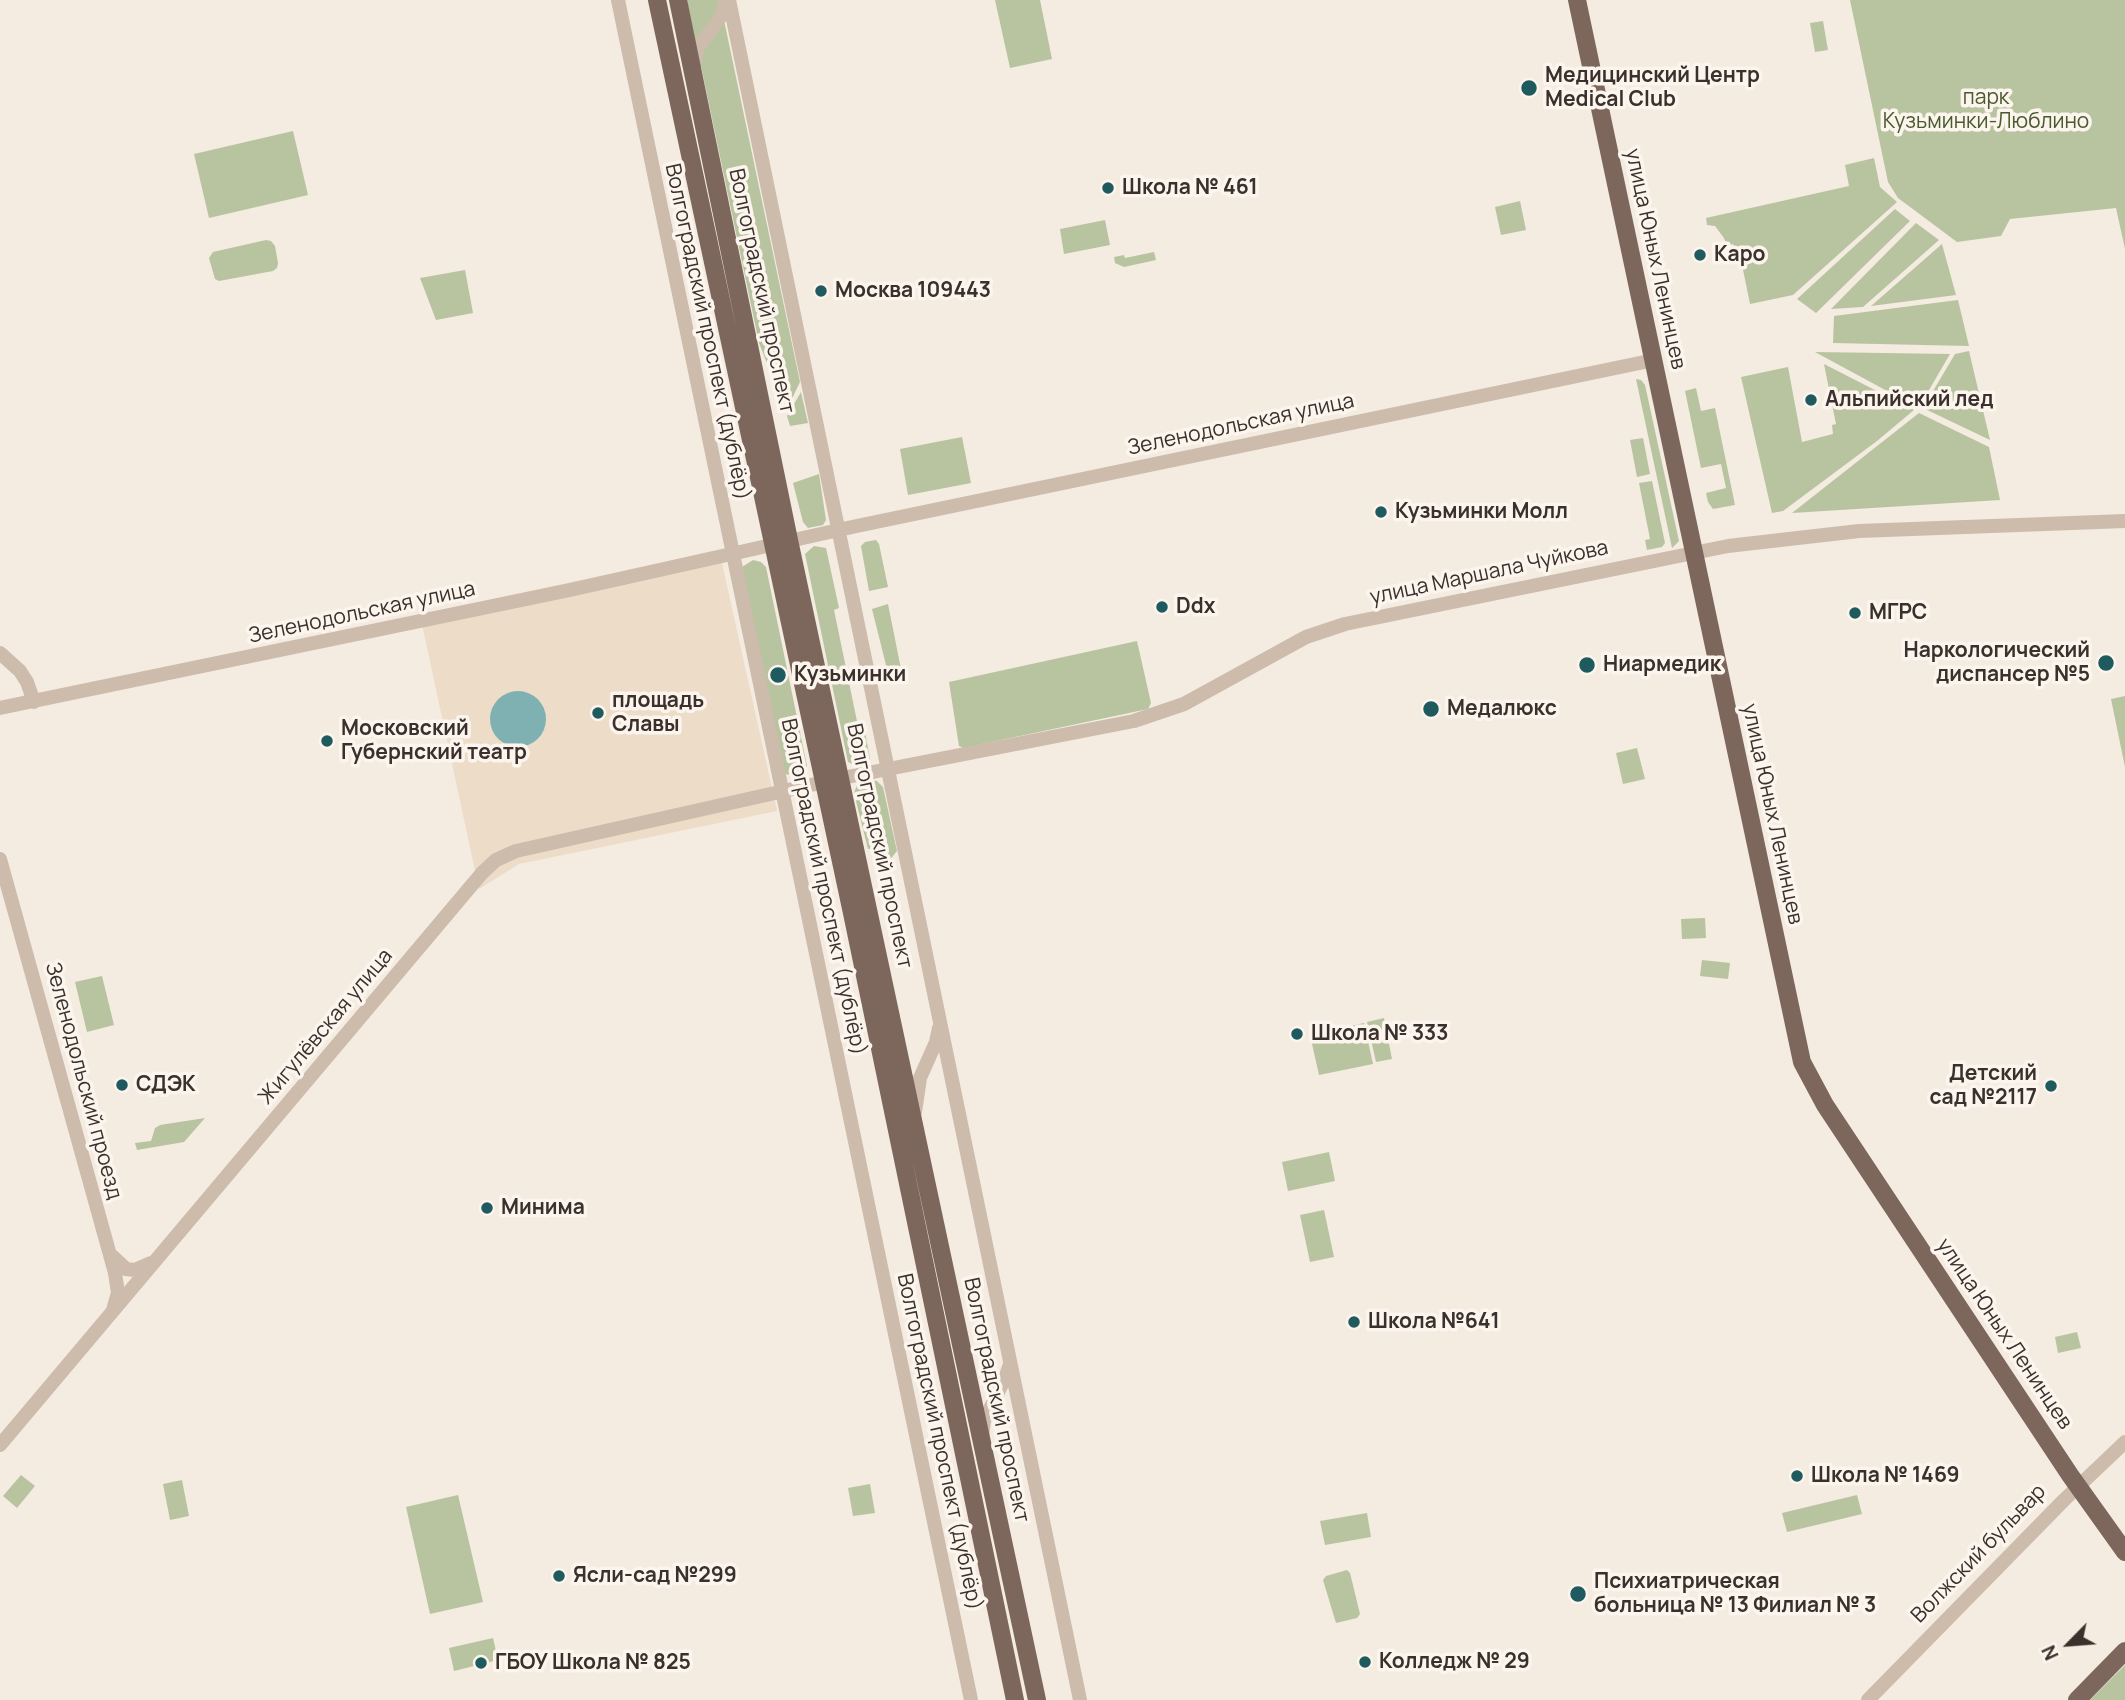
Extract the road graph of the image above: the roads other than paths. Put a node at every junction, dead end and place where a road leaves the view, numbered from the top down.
1 (618, 0) edge
2 (657, 0) edge
3 (678, 0) edge
4 (727, 0) edge
5 (1577, 0) edge
6 (693, 71) junction
7 (1654, 360) junction
8 (2125, 521) edge
9 (837, 530) junction
10 (780, 542) junction
11 (1694, 552) junction
12 (732, 553) junction
13 (0, 653) edge
14 (34, 702) junction
15 (0, 708) edge
16 (886, 769) junction
17 (833, 780) junction
18 (781, 791) junction
19 (0, 859) edge
20 (940, 1018) junction
21 (915, 1124) junction
22 (165, 1250) junction
23 (109, 1252) junction
24 (112, 1313) junction
25 (1010, 1362) junction
26 (981, 1441) junction
27 (2125, 1442) edge
28 (0, 1445) edge
29 (2079, 1488) junction
30 (2125, 1552) edge
31 (2125, 1651) edge
32 (971, 1700) edge
33 (1015, 1700) edge
34 (1037, 1700) edge
35 (1080, 1700) edge
36 (1868, 1700) edge
37 (2077, 1700) edge

1 - 12 street, Волгоградский проспект (дублёр)
2 - 10 main road, Волгоградский проспект
3 - 6 main road, Волгоградский проспект
4 - 6 street
4 - 9 street
5 - 7 main road, улица Юных Ленинцев
6 - 10 main road, Волгоградский проспект
7 - 9 street, Зеленодольская улица
7 - 11 main road, улица Юных Ленинцев
8 - 11 street, улица Маршала Чуйкова
9 - 10 street, Зеленодольская улица
9 - 16 street
10 - 12 street, Зеленодольская улица
10 - 17 main road, Волгоградский проспект
11 - 16 street, улица Маршала Чуйкова
11 - 29 main road, улица Юных Ленинцев
12 - 14 street, Зеленодольская улица
12 - 18 street, Волгоградский проспект (дублёр)
13 - 14 street
14 - 15 street, Зеленодольская улица
16 - 17 street, улица Маршала Чуйкова
16 - 20 street
17 - 18 street, Жигулёвская улица
17 - 21 main road, Волгоградский проспект
17 - 33 main road, Волгоградский проспект
18 - 22 street, Жигулёвская улица
18 - 32 street, Волгоградский проспект (дублёр)
19 - 23 street, Зеленодольский проезд
20 - 21 street
20 - 25 street
21 - 26 main road, Волгоградский проспект
22 - 23 street
22 - 24 street, Жигулёвская улица
23 - 24 street, Зеленодольский проезд
24 - 28 street, Жигулёвская улица
25 - 26 street
25 - 35 street
26 - 34 main road, Волгоградский проспект
27 - 29 street, Волжский бульвар
29 - 30 main road, улица Юных Ленинцев
29 - 36 street, Волжский бульвар
31 - 37 main road

